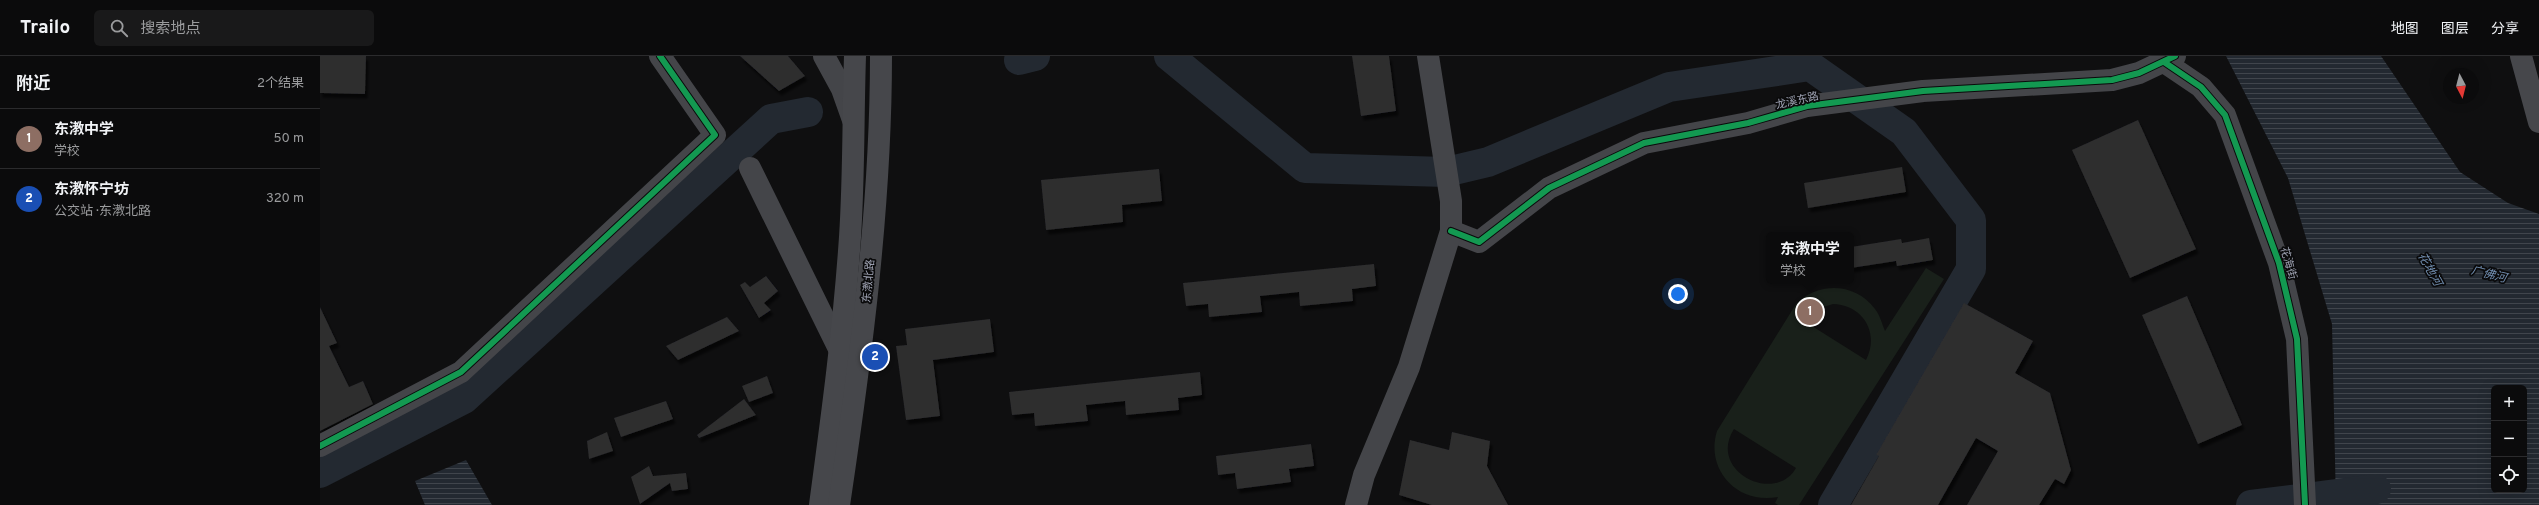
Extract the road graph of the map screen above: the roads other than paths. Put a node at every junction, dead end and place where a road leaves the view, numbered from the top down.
1 (660, 56) edge
2 (824, 56) edge
3 (855, 56) edge
4 (881, 56) edge
5 (890, 56) edge
6 (1428, 56) edge
7 (2521, 56) edge
8 (2170, 59) edge
9 (880, 85) junction
10 (853, 120) junction
11 (2539, 122) edge
12 (750, 168) dead end
13 (1452, 231) junction
14 (840, 351) junction
15 (320, 446) edge
16 (820, 505) edge
17 (839, 505) edge
18 (1356, 505) edge
19 (2305, 505) edge

1 - 15 street
2 - 10 street
3 - 10 main road, 东漖北路
4 - 9 main road, 东漖北路
5 - 9 street
6 - 13 street
7 - 11 main road
8 - 13 street, 龙溪东路
8 - 19 street, 花海街
9 - 17 main road, 东漖北路
10 - 14 main road, 东漖北路
12 - 14 street
13 - 18 street
14 - 16 main road, 东漖北路

